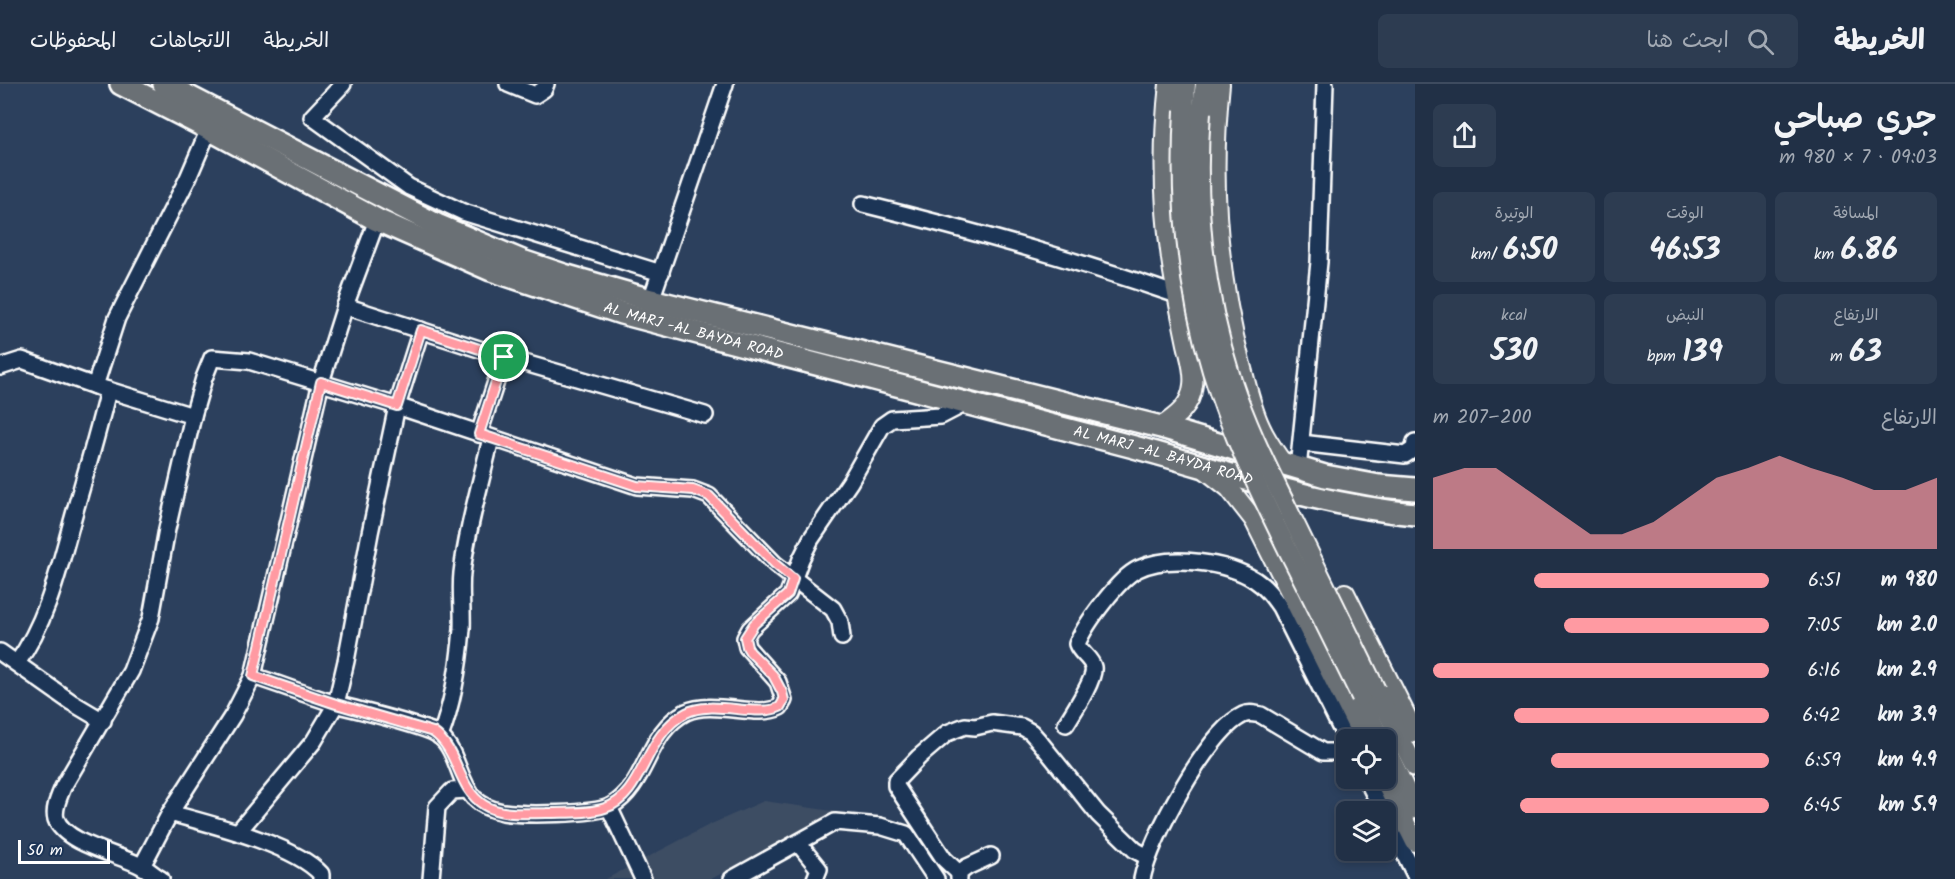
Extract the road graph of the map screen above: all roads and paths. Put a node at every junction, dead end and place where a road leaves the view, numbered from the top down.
1 (121, 84) edge
2 (164, 84) edge
3 (343, 84) edge
4 (508, 84) edge
5 (546, 84) edge
6 (725, 84) edge
7 (1169, 84) edge
8 (1186, 84) edge
9 (1205, 84) edge
10 (1220, 84) edge
11 (1325, 84) edge
12 (1193, 111) junction
13 (209, 129) junction
14 (863, 204) dead end
15 (377, 220) junction
16 (661, 273) junction
17 (1177, 295) junction
18 (651, 300) junction
19 (345, 306) junction
20 (421, 330) junction
21 (504, 357) junction
22 (0, 367) edge
23 (321, 382) junction
24 (102, 388) junction
25 (966, 403) junction
26 (397, 406) junction
27 (705, 415) dead end
28 (193, 416) junction
29 (1161, 427) junction
30 (485, 436) junction
31 (1206, 441) junction
32 (1415, 442) edge
33 (1300, 443) junction
34 (1197, 464) junction
35 (1291, 467) junction
36 (1415, 489) edge
37 (1415, 514) edge
38 (793, 579) junction
39 (1345, 592) dead end
40 (842, 638) dead end
41 (0, 652) edge
42 (17, 663) junction
43 (253, 676) junction
44 (1368, 693) junction
45 (336, 704) junction
46 (103, 721) junction
47 (1066, 724) dead end
48 (1341, 729) edge
49 (1358, 729) edge
50 (1378, 729) edge
51 (1415, 733) edge
52 (440, 737) junction
53 (1336, 752) edge
54 (1415, 767) edge
55 (1396, 770) edge
56 (1388, 789) edge
57 (468, 790) junction
58 (609, 807) junction
59 (1415, 809) edge
60 (170, 813) junction
61 (238, 832) junction
62 (1396, 837) edge
63 (1415, 842) edge
64 (798, 843) junction
65 (1149, 854) junction
66 (991, 856) dead end
67 (142, 866) junction
68 (1415, 874) edge
69 (959, 876) edge
70 (161, 879) edge
71 (321, 879) edge
72 (431, 879) edge
73 (643, 879) edge
74 (732, 879) edge
75 (815, 879) edge
76 (936, 879) edge
77 (1142, 879) edge

1 - 13 highway, AL MARJ -AL BAYDA ROAD
2 - 18 highway, AL MARJ -AL BAYDA ROAD
3 - 16 street
4 - 5 street
6 - 16 street
7 - 17 main road
8 - 12 main road
9 - 12 main road
10 - 35 main road
11 - 33 street
12 - 44 main road, bridge
13 - 15 highway, AL MARJ -AL BAYDA ROAD
13 - 24 street
14 - 17 street
15 - 19 street
15 - 25 highway, AL MARJ -AL BAYDA ROAD
16 - 18 street
17 - 29 main road
18 - 29 highway, AL MARJ -AL BAYDA ROAD
19 - 20 street
19 - 23 street
20 - 21 street
20 - 26 street
21 - 27 street
21 - 30 street
22 - 24 street
23 - 26 street
23 - 28 street
23 - 43 street
24 - 28 street
24 - 42 street
25 - 34 highway, AL MARJ -AL BAYDA ROAD
25 - 38 street
26 - 30 street
26 - 45 street
28 - 46 street
29 - 31 highway, AL MARJ -AL BAYDA ROAD
30 - 38 street
30 - 52 street
31 - 34 highway
31 - 35 highway, AL MARJ -AL BAYDA ROAD
32 - 33 street
33 - 35 street
34 - 37 highway, AL MARJ -AL BAYDA ROAD
34 - 49 main road
35 - 36 highway, AL MARJ -AL BAYDA ROAD
38 - 40 street
38 - 58 street
39 - 51 main road
41 - 42 street
42 - 46 street
43 - 45 street
43 - 60 street
44 - 50 main road
44 - 54 main road
45 - 52 street
45 - 61 street
46 - 67 street
47 - 48 street
52 - 57 street
53 - 65 street
55 - 59 main road
56 - 63 main road
57 - 58 street
57 - 72 street
58 - 73 street
60 - 61 street
60 - 67 street
61 - 71 street
62 - 68 street
64 - 74 street
64 - 75 street
64 - 76 street
65 - 69 street
65 - 77 street
66 - 69 street
67 - 70 street

